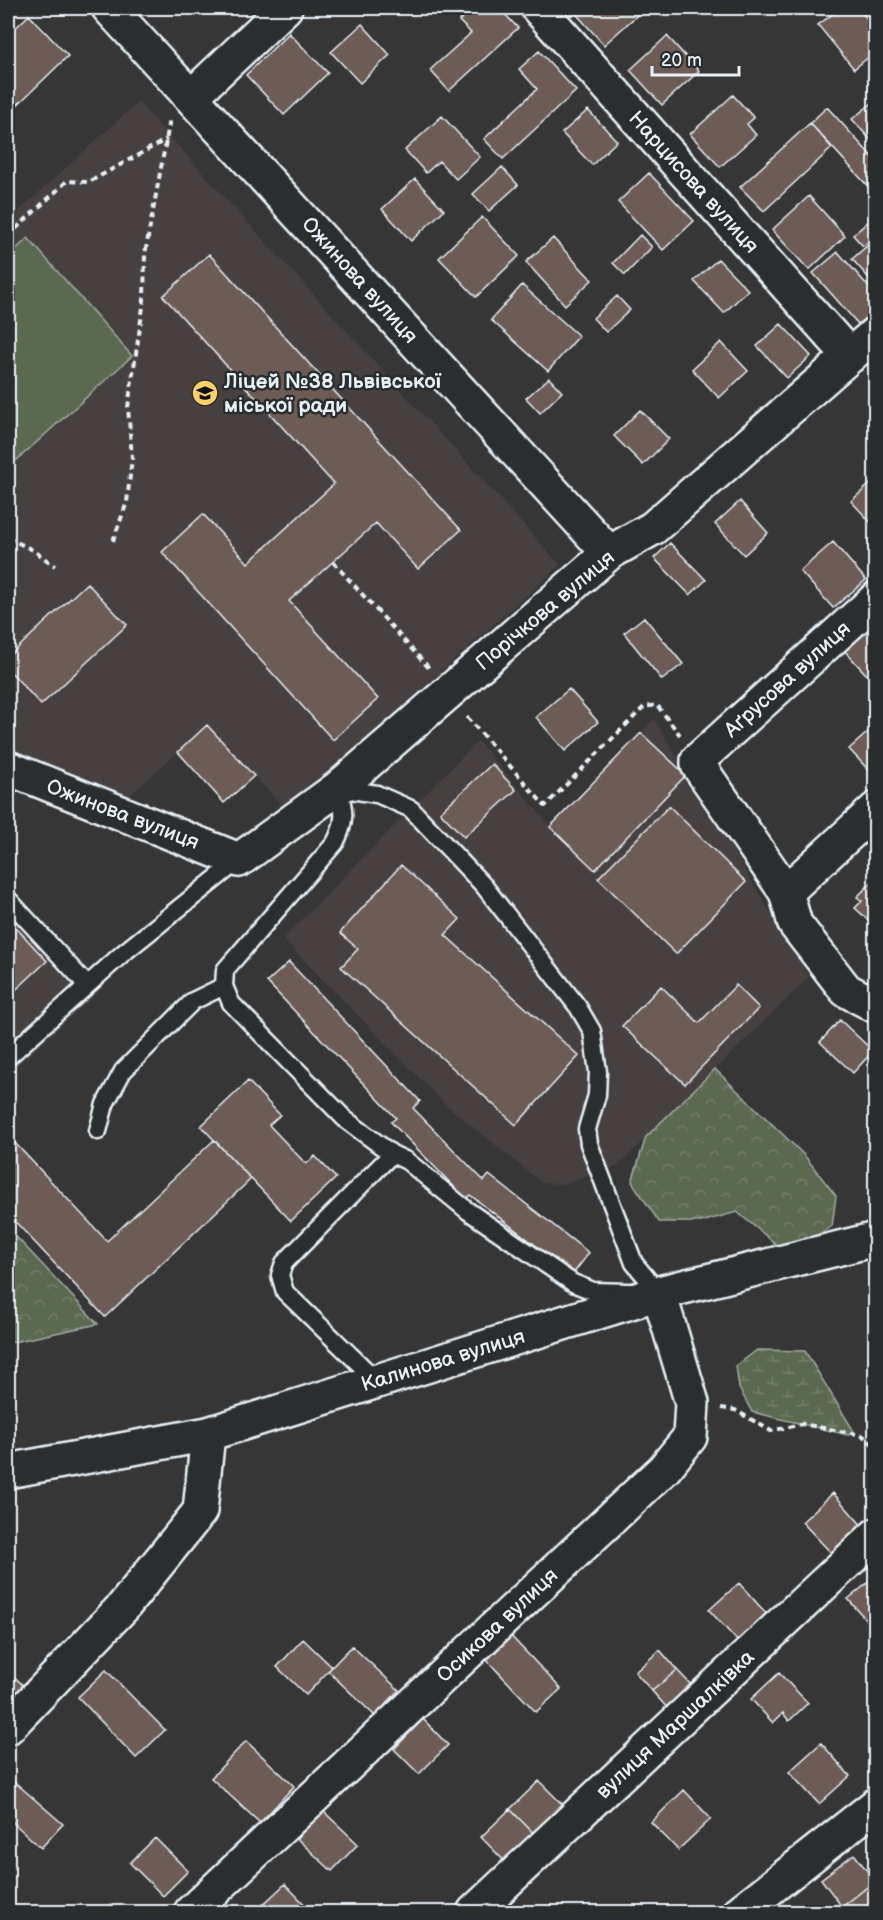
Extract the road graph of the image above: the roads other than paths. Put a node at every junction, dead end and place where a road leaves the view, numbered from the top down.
1 (109, 8) edge
2 (285, 8) edge
3 (538, 8) edge
4 (182, 104) junction
5 (876, 333) edge
6 (850, 356) junction
7 (609, 553) junction
8 (876, 599) edge
9 (8, 768) edge
10 (338, 788) junction
11 (876, 809) edge
12 (239, 860) junction
13 (786, 892) junction
14 (8, 898) edge
15 (87, 985) junction
16 (224, 986) junction
17 (876, 1006) edge
18 (8, 1057) edge
19 (98, 1131) dead end
20 (392, 1154) junction
21 (876, 1239) edge
22 (659, 1293) junction
23 (377, 1381) junction
24 (208, 1434) junction
25 (8, 1471) edge
26 (876, 1535) edge
27 (8, 1727) edge
28 (876, 1806) edge
29 (191, 1912) edge
30 (474, 1912) edge
31 (740, 1912) edge

1 - 4 street, Ожинова вулиця
2 - 4 street
3 - 6 street, Нарцисова вулиця
4 - 7 street, Ожинова вулиця
5 - 6 street, Порічкова вулиця
6 - 7 street, Порічкова вулиця
7 - 10 street, Порічкова вулиця
8 - 13 street, Аґрусова вулиця
9 - 12 street, Ожинова вулиця
10 - 12 street, Порічкова вулиця
10 - 16 lane
10 - 22 lane
11 - 13 street
12 - 15 lane
13 - 17 street
14 - 15 lane
15 - 18 lane
16 - 19 lane
16 - 20 lane
20 - 22 lane
20 - 23 lane
21 - 22 street, Калинова вулиця
22 - 23 street, Калинова вулиця
22 - 29 street, Осикова вулиця
23 - 24 street, Калинова вулиця
24 - 25 street, Калинова вулиця
24 - 27 street
26 - 30 street, вулиця Маршалківка
28 - 31 street

